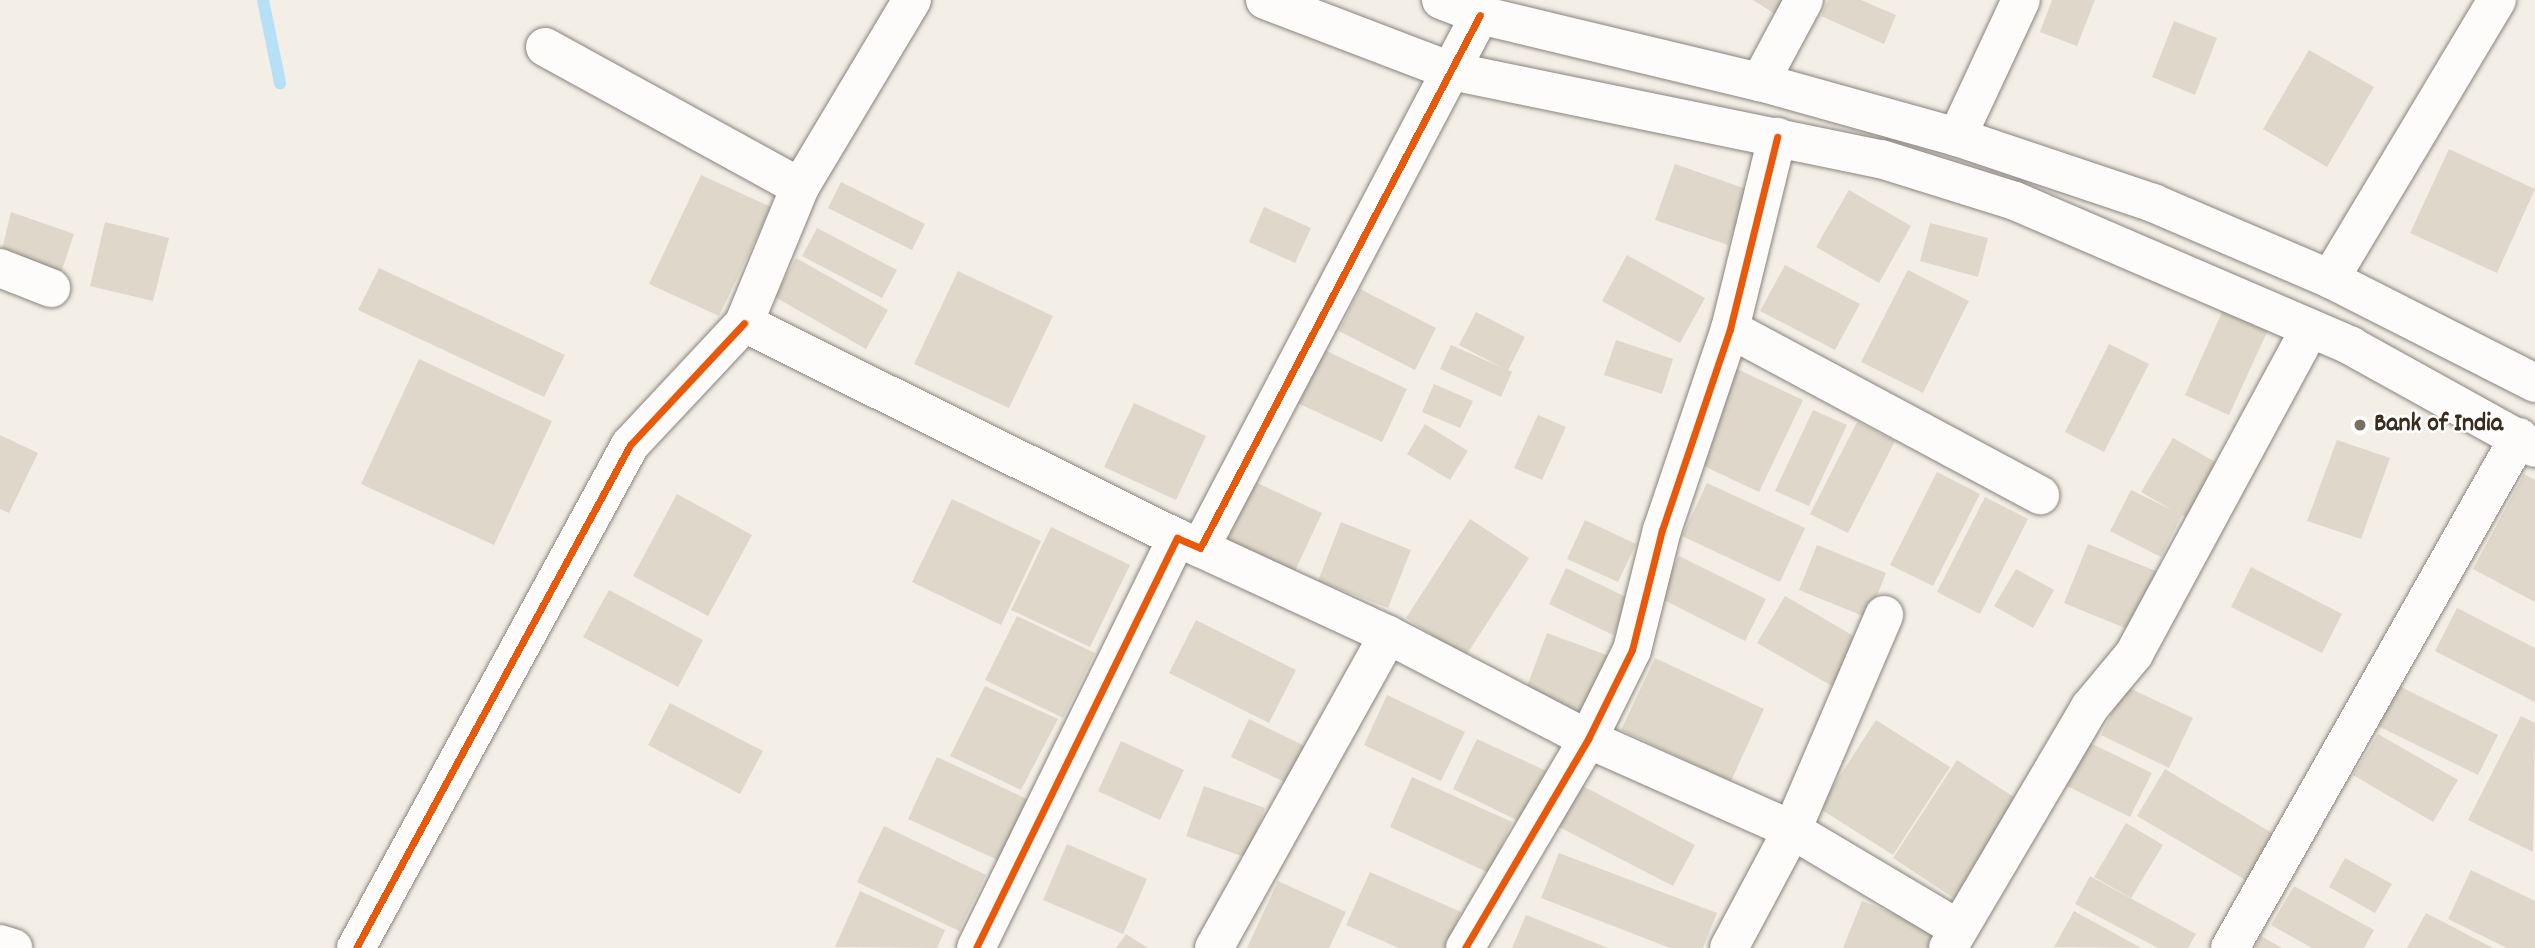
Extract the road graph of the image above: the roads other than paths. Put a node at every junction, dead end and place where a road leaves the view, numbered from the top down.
1 (912, 0) edge
2 (1265, 0) edge
3 (1441, 0) edge
4 (1804, 0) edge
5 (2021, 0) edge
6 (2497, 0) edge
7 (1480, 15) junction
8 (545, 47) dead end
9 (1451, 71) junction
10 (1760, 82) junction
11 (1777, 137) junction
12 (1957, 137) junction
13 (800, 187) junction
14 (0, 268) edge
15 (2330, 279) junction
16 (51, 288) dead end
17 (744, 323) junction
18 (2310, 328) junction
19 (1730, 329) junction
20 (2535, 383) edge
21 (2527, 442) edge
22 (2040, 495) dead end
23 (1188, 543) junction
24 (1884, 615) dead end
25 (1388, 635) junction
26 (1588, 739) junction
27 (1792, 830) junction
28 (1953, 938) edge
29 (0, 944) edge
30 (13, 948) edge
31 (356, 948) edge
32 (976, 948) edge
33 (1214, 948) edge
34 (1465, 948) edge
35 (1729, 948) edge
36 (2230, 948) edge

1 - 13 street
2 - 9 street
3 - 7 street
4 - 10 street
5 - 12 street
6 - 15 street
7 - 9 street
7 - 10 street
8 - 13 street
9 - 11 street
9 - 23 street
10 - 12 street
11 - 18 street
11 - 19 street
12 - 15 street
13 - 17 street
14 - 16 street
15 - 20 street
17 - 23 street
17 - 31 street
18 - 21 street
18 - 28 street
19 - 22 street
19 - 26 street
21 - 36 street
23 - 25 street
23 - 32 street
24 - 27 street
25 - 26 street
25 - 33 street
26 - 27 street
26 - 34 street
27 - 28 street
27 - 35 street
29 - 30 street

